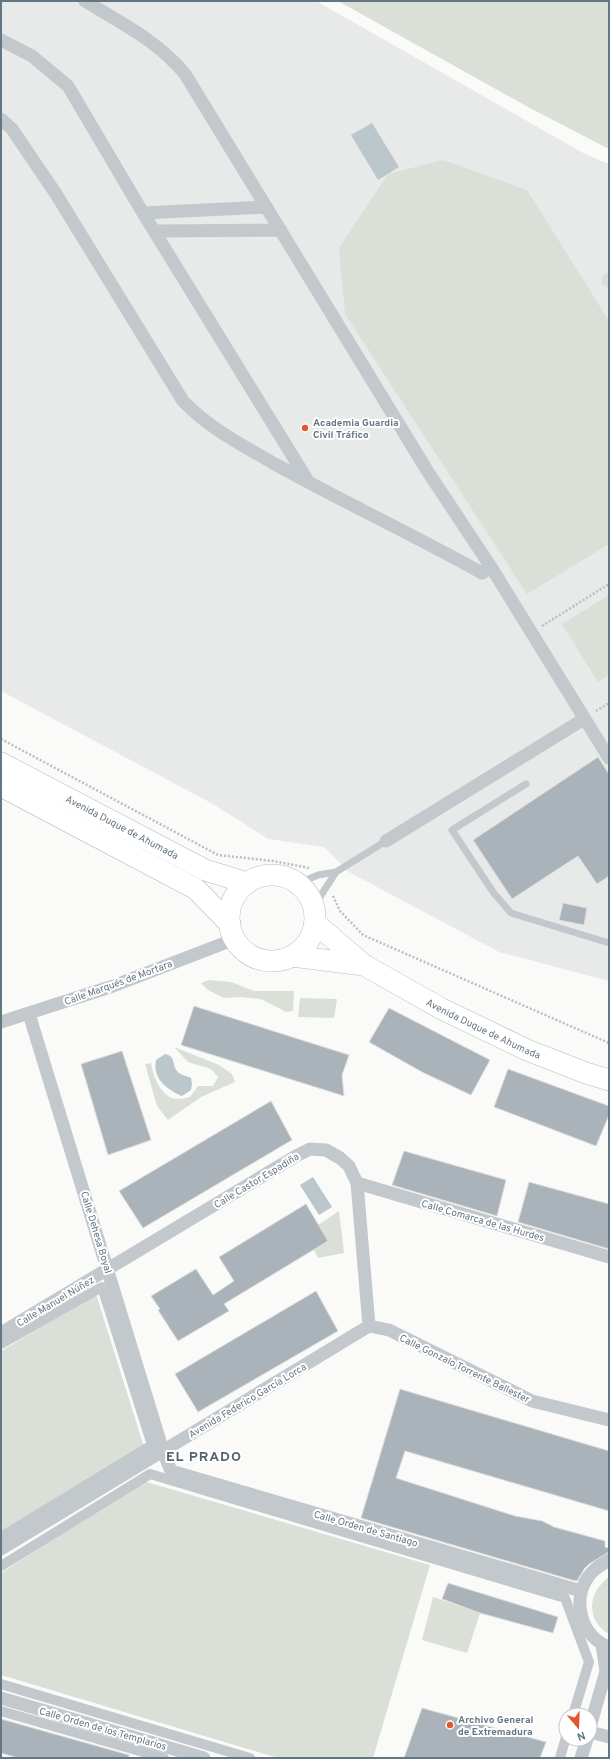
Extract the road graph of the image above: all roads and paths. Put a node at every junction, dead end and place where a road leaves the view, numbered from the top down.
1 (85, 1) edge
2 (1, 40) edge
3 (1, 119) edge
4 (267, 207) junction
5 (143, 213) junction
6 (281, 230) junction
7 (154, 232) junction
8 (309, 483) junction
9 (491, 567) junction
10 (609, 584) edge
11 (531, 633) junction
12 (584, 719) junction
13 (1, 739) edge
14 (609, 758) edge
15 (1, 763) edge
16 (526, 784) dead end
17 (1, 786) edge
18 (386, 841) joint
19 (336, 872) junction
20 (318, 875) junction
21 (247, 883) junction
22 (297, 884) junction
23 (327, 886) junction
24 (315, 914) junction
25 (232, 931) junction
26 (609, 943) edge
27 (292, 956) junction
28 (364, 966) junction
29 (29, 1014) junction
30 (1, 1022) edge
31 (609, 1044) edge
32 (609, 1080) edge
33 (357, 1183) junction
34 (609, 1257) edge
35 (108, 1269) junction
36 (369, 1326) junction
37 (1, 1333) edge
38 (1, 1344) edge
39 (609, 1420) edge
40 (163, 1451) junction
41 (1, 1537) edge
42 (1, 1548) edge
43 (609, 1560) edge
44 (1, 1566) edge
45 (581, 1591) junction
46 (605, 1646) edge
47 (608, 1670) edge
48 (1, 1684) edge
49 (1, 1698) edge
50 (576, 1707) edge
51 (596, 1707) edge
52 (1, 1711) edge
53 (598, 1734) edge
54 (609, 1737) edge
55 (563, 1747) edge
56 (584, 1747) edge
57 (164, 1758) edge
58 (204, 1758) edge
59 (250, 1758) edge
60 (560, 1758) edge
61 (581, 1758) edge

1 - 4 street
2 - 5 street
3 - 8 street
4 - 5 street
4 - 6 street
5 - 7 street
6 - 7 street
6 - 9 street
7 - 8 street
8 - 9 street
9 - 11 street
10 - 11 path
11 - 12 street
12 - 14 street
12 - 18 street
13 - 20 path
15 - 21 main road, Avenida Duque de Ahumada
16 - 26 lane
17 - 25 main road, Avenida Duque de Ahumada
18 - 19 lane
19 - 20 lane
19 - 23 lane
20 - 22 lane
21 - 22 main road
21 - 25 main road
22 - 24 main road
23 - 24 lane
23 - 31 path
24 - 27 main road
24 - 28 main road, Avenida Duque de Ahumada
25 - 27 main road
25 - 29 street, Calle Marqués de Mortara
27 - 28 main road, Avenida Duque de Ahumada
28 - 32 main road, Avenida Duque de Ahumada
29 - 30 street, Calle Marqués de Mortara
29 - 35 street, Calle Dehesa Boyal
33 - 34 street, Calle Comarca de las Hurdes
33 - 35 street, Calle Castor Espadiña
33 - 36 street, Calle Castor Espadiña
35 - 37 street, Calle Manuel Núñez
35 - 40 street, Calle Dehesa Boyal
36 - 39 street, Calle Gonzalo Torrente Ballester
36 - 40 street, Avenida Federico García Lorca
38 - 41 street
40 - 42 street, Avenida Federico García Lorca
40 - 45 street, Calle Orden de Santiago
43 - 45 street
44 - 50 street
45 - 46 street
46 - 47 street
47 - 51 street
48 - 59 street
49 - 58 street, Calle Orden de los Templarios
52 - 57 street
53 - 54 street
55 - 60 street
56 - 61 street

